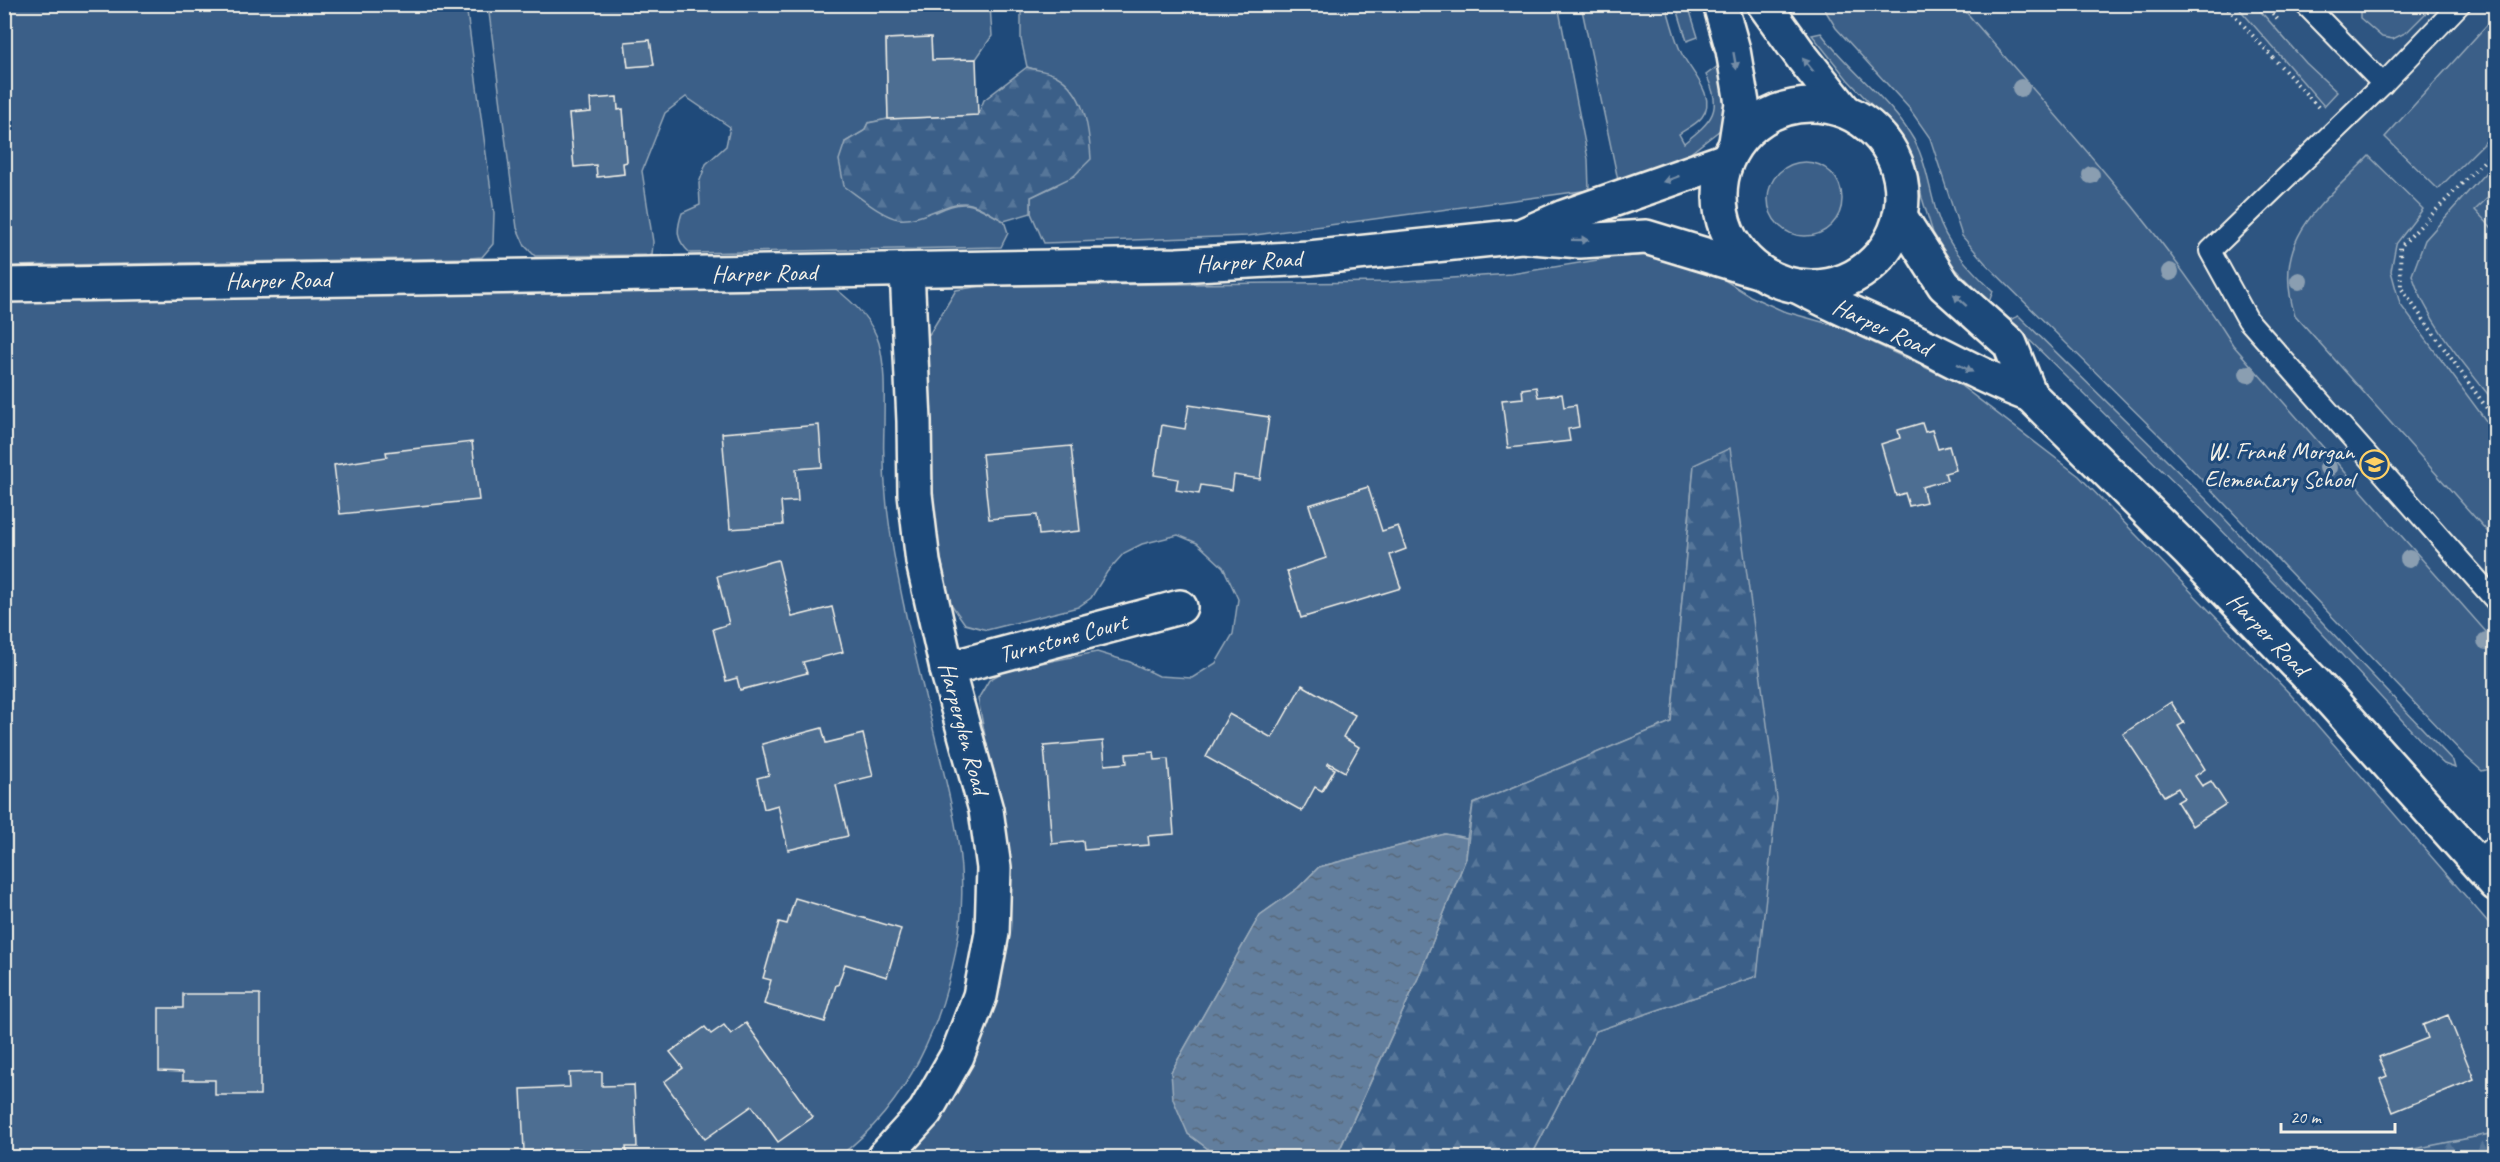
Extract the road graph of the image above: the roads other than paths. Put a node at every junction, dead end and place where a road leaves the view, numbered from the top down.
1 (1720, 4) edge
2 (1764, 4) edge
3 (2305, 4) edge
4 (2460, 4) edge
5 (2383, 84) junction
6 (1845, 111) junction
7 (1731, 151) junction
8 (1900, 216) junction
9 (1521, 236) junction
10 (907, 270) junction
11 (1758, 271) junction
12 (4, 285) edge
13 (1800, 287) junction
14 (2030, 395) junction
15 (2496, 601) edge
16 (1180, 607) dead end
17 (947, 669) junction
18 (2489, 863) edge
19 (883, 1158) edge

1 -> 7 main road
6 -> 2 main road
3 - 5 lane
4 - 5 lane
5 - 15 lane
6 - 7 main road
6 - 8 main road
7 -> 9 main road, Harper Road
7 - 11 main road
8 - 13 main road
14 -> 8 main road, Harper Road
9 - 10 main road, Harper Road
9 -> 11 main road, Harper Road
10 - 12 main road, Harper Road
10 - 17 main road, Harperglen Road
11 - 13 main road
13 -> 14 main road, Harper Road
14 - 18 main road, Harper Road
16 - 17 main road, Turnstone Court
17 - 19 main road, Harperglen Road

